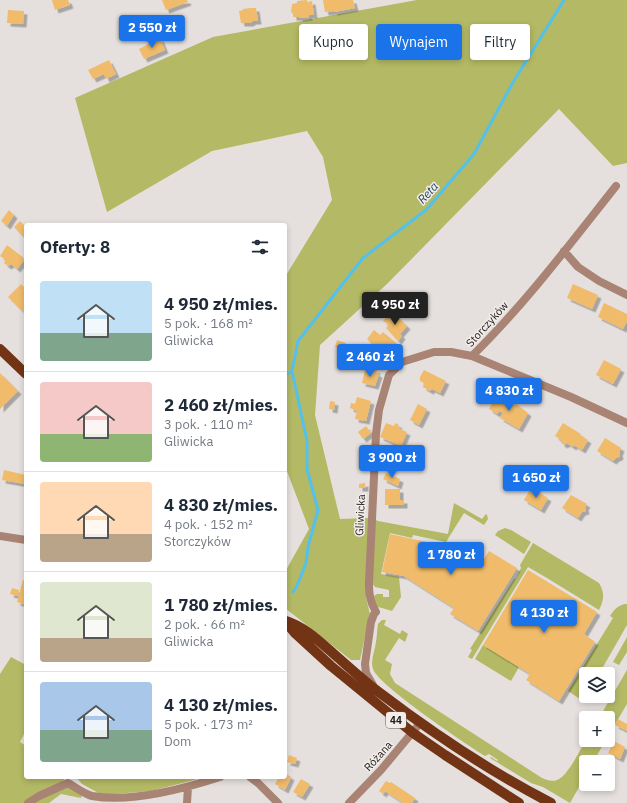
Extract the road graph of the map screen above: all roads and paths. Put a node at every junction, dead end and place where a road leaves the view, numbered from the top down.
1 (616, 186) dead end
2 (564, 251) junction
3 (627, 295) edge
4 (0, 349) edge
5 (472, 356) junction
6 (24, 372) edge
7 (627, 423) edge
8 (0, 536) edge
9 (24, 540) edge
10 (287, 622) edge
11 (287, 624) edge
12 (379, 692) junction
13 (421, 722) junction
14 (413, 733) junction
15 (214, 779) edge
16 (253, 779) edge
17 (188, 787) junction
18 (28, 803) edge
19 (187, 803) edge
20 (278, 803) edge
21 (349, 803) edge
22 (520, 803) edge
23 (551, 803) edge

1 - 2 street, Storczyków
2 - 3 street
2 - 5 street, Storczyków
4 - 6 main road
5 - 7 street, Storczyków
5 - 12 street, Gliwicka
8 - 9 street
10 - 12 main road, Gliwicka / 44
11 - 14 main road, Gliwicka / 44
12 - 13 main road, Gliwicka / 44
13 - 14 street, Różana
13 - 23 main road, Gliwicka / 44
14 - 21 street, Różana
14 - 22 main road, Gliwicka / 44
15 - 17 street
16 - 20 street
17 - 18 street
17 - 19 street

